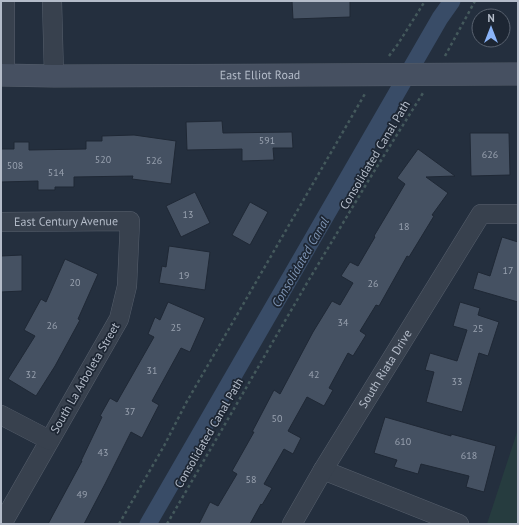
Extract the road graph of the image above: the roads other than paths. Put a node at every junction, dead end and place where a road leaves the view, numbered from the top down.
1 (5, 1) edge
2 (52, 1) edge
3 (518, 74) edge
4 (3, 75) edge
5 (54, 76) junction
6 (518, 214) edge
7 (130, 221) joint
8 (1, 222) edge
9 (1, 416) edge
10 (49, 440) junction
11 (323, 470) junction
12 (2, 524) edge
13 (292, 524) edge
14 (459, 524) edge

1 - 4 street
2 - 5 street
3 - 5 main road, East Elliot Road
4 - 5 main road, East Elliot Road
6 - 11 street, South Riata Drive
7 - 8 street, East Century Avenue
7 - 10 street, South La Arboleta Street
9 - 10 street
10 - 12 street, South La Arboleta Street
11 - 13 street, South Riata Drive
11 - 14 street

